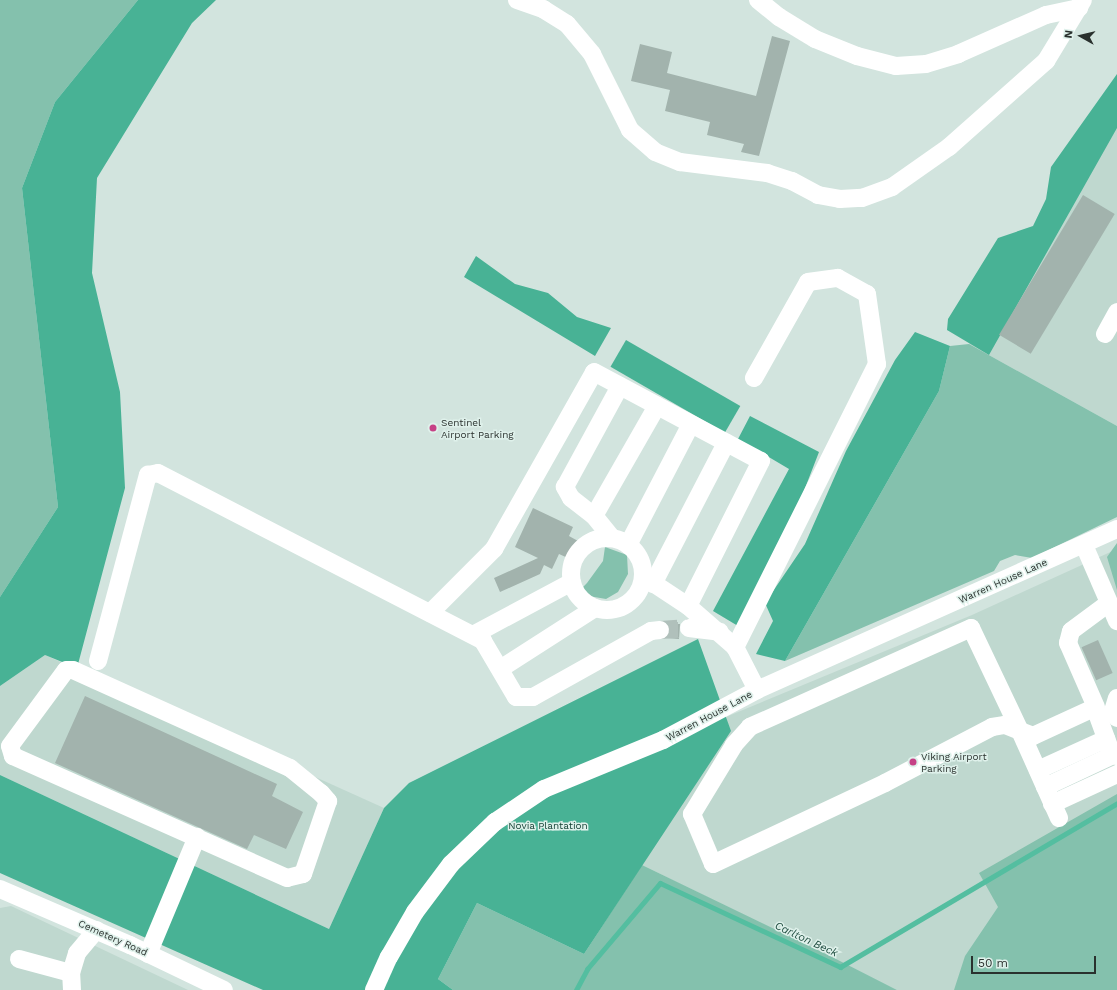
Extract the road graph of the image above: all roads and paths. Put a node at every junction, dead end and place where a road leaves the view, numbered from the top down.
1 (517, 0) edge
2 (758, 0) edge
3 (1081, 4) edge
4 (1117, 312) edge
5 (1105, 334) dead end
6 (754, 378) dead end
7 (620, 386) junction
8 (657, 406) junction
9 (691, 424) junction
10 (726, 443) junction
11 (594, 516) junction
12 (1117, 529) edge
13 (620, 541) junction
14 (1084, 545) junction
15 (648, 580) junction
16 (572, 582) junction
17 (1109, 604) junction
18 (688, 606) junction
19 (595, 608) junction
20 (430, 613) junction
21 (1117, 621) edge
22 (689, 628) tunnel mouth
23 (660, 630) tunnel mouth
24 (720, 632) junction
25 (478, 638) junction
26 (735, 647) junction
27 (98, 661) dead end
28 (500, 669) junction
29 (757, 690) junction
30 (1117, 698) edge
31 (1095, 708) junction
32 (1117, 718) edge
33 (1020, 731) junction
34 (1113, 754) edge
35 (1117, 774) edge
36 (1117, 784) edge
37 (1048, 795) junction
38 (197, 837) junction
39 (0, 889) edge
40 (96, 930) junction
41 (148, 954) junction
42 (19, 959) dead end
43 (71, 981) edge
44 (224, 990) edge
45 (374, 990) edge

1 - 3 street
2 - 3 street
4 - 5 street
6 - 26 street
7 - 8 street
7 - 11 street
7 - 20 street
8 - 9 street
8 - 11 street
9 - 10 street
9 - 13 street
10 - 15 street
10 - 18 street
11 - 13 street
12 - 14 street, Warren House Lane
13 - 15 street
13 - 16 street
14 - 17 street
14 - 29 street, Warren House Lane
15 - 18 street
15 - 19 street
16 - 19 street
16 - 25 street
17 - 21 street
17 - 31 street
18 - 24 street
19 - 28 street
20 - 25 street
20 - 27 street
22 - 24 street
23 - 28 street
24 - 26 street
25 - 28 street
26 - 29 street
29 - 45 street, Warren House Lane
30 - 32 street
31 - 33 street
31 - 34 street
33 - 33 street
33 - 37 street
34 - 37 street
34 - 37 street
35 - 37 street
36 - 37 street
38 - 38 street
38 - 41 street
39 - 40 street, Cemetery Road
40 - 41 street, Cemetery Road
40 - 43 street
41 - 44 street, Cemetery Road
42 - 43 street

